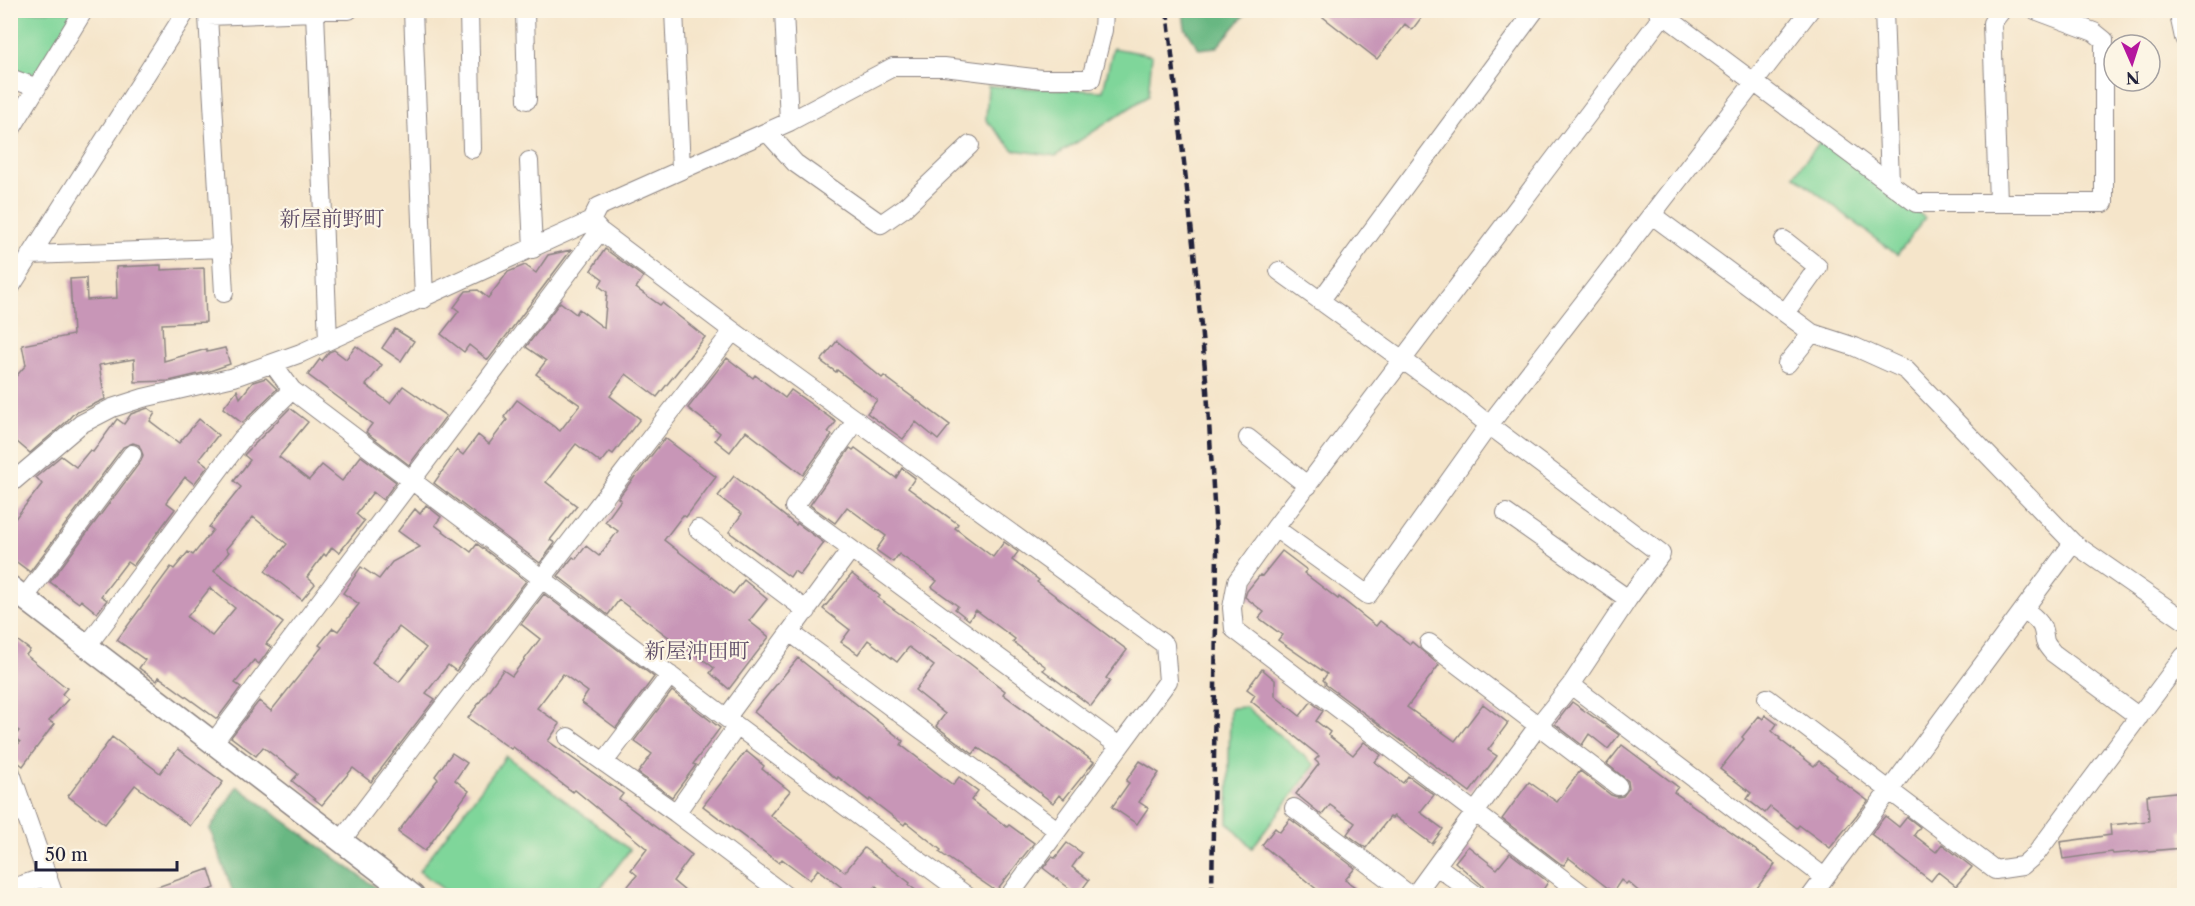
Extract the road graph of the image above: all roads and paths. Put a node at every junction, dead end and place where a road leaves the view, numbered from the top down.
1 (84, 10) edge
2 (187, 10) edge
3 (349, 10) edge
4 (413, 10) edge
5 (469, 10) edge
6 (525, 10) edge
7 (674, 10) edge
8 (784, 10) edge
9 (1104, 10) edge
10 (1535, 10) edge
11 (1810, 10) edge
12 (1884, 10) edge
13 (2002, 10) edge
14 (2035, 10) edge
15 (2178, 10) edge
16 (315, 11) edge
17 (1662, 12) edge
18 (2184, 38) edge
19 (10, 78) edge
20 (1755, 82) junction
21 (36, 88) junction
22 (527, 100) dead end
23 (789, 122) junction
24 (10, 131) edge
25 (768, 133) junction
26 (970, 145) dead end
27 (472, 149) dead end
28 (529, 160) dead end
29 (681, 170) junction
30 (1890, 183) junction
31 (1998, 202) junction
32 (1652, 215) junction
33 (596, 226) junction
34 (1784, 240) dead end
35 (222, 248) junction
36 (532, 249) junction
37 (30, 255) junction
38 (1279, 271) dead end
39 (10, 288) edge
40 (224, 293) dead end
41 (424, 298) junction
42 (1320, 301) junction
43 (1785, 313) junction
44 (733, 331) junction
45 (1812, 333) junction
46 (328, 342) junction
47 (1402, 360) junction
48 (273, 364) junction
49 (1787, 364) dead end
50 (292, 390) junction
51 (858, 420) junction
52 (1489, 425) junction
53 (1248, 438) dead end
54 (132, 454) dead end
55 (413, 480) junction
56 (10, 484) edge
57 (1308, 486) junction
58 (1506, 513) dead end
59 (1275, 528) junction
60 (698, 529) dead end
61 (2073, 543) junction
62 (851, 549) junction
63 (543, 578) junction
64 (18, 592) edge
65 (1628, 599) junction
66 (2024, 609) junction
67 (807, 611) junction
68 (2184, 620) edge
69 (791, 633) junction
70 (1429, 644) dead end
71 (87, 646) junction
72 (2184, 657) edge
73 (670, 675) junction
74 (1571, 685) junction
75 (1767, 698) dead end
76 (2139, 717) junction
77 (732, 722) junction
78 (1538, 726) junction
79 (568, 736) dead end
80 (213, 743) junction
81 (1119, 746) junction
82 (604, 762) junction
83 (12, 774) edge
84 (1618, 786) dead end
85 (1891, 790) junction
86 (1294, 808) dead end
87 (676, 813) junction
88 (1475, 814) junction
89 (1057, 830) junction
90 (341, 841) junction
91 (1437, 866) junction
92 (48, 876) junction
93 (1824, 877) junction
94 (10, 889) edge
95 (54, 896) edge
96 (413, 896) edge
97 (786, 896) edge
98 (967, 896) edge
99 (1009, 896) edge
100 (1413, 896) edge
101 (1477, 896) edge
102 (1586, 896) edge
103 (1811, 896) edge

1 - 21 street
2 - 37 street
3 - 16 street
4 - 41 street
5 - 27 street
6 - 22 street
7 - 29 street
8 - 23 street
9 - 23 street
10 - 42 street
11 - 20 street
12 - 30 street
13 - 31 street
14 - 31 street
15 - 18 street
16 - 35 street
16 - 46 street
17 - 20 street
17 - 47 street
19 - 21 street
20 - 30 street
20 - 32 street
21 - 24 street
23 - 25 street
25 - 26 street
25 - 29 street
28 - 36 street
29 - 33 street
30 - 31 street
32 - 43 street
32 - 52 street
33 - 36 street
33 - 44 street
33 - 55 street
34 - 43 street
35 - 37 street
35 - 40 street
36 - 41 street
37 - 39 street
38 - 42 street
41 - 46 street
42 - 47 street
43 - 45 street
44 - 51 street
44 - 63 street
45 - 49 street
45 - 61 street
46 - 48 street
47 - 52 street
47 - 57 street
48 - 50 street
48 - 56 street
50 - 55 street
50 - 71 street
51 - 62 street
51 - 81 street
52 - 59 street
52 - 65 street
53 - 57 street
54 - 64 street
55 - 63 street
55 - 80 street
57 - 59 street
58 - 65 street
59 - 88 street
60 - 67 street
61 - 66 street
61 - 68 street
62 - 67 street
62 - 81 street
63 - 73 street
63 - 90 street
64 - 71 street
65 - 74 street
66 - 76 street
66 - 85 street
67 - 69 street
69 - 77 street
69 - 89 street
70 - 78 street
71 - 80 street
72 - 76 street
73 - 77 street
73 - 82 street
74 - 78 street
74 - 93 street
75 - 85 street
76 - 85 street
77 - 87 street
77 - 98 street
78 - 84 street
78 - 88 street
79 - 82 street
80 - 90 street
81 - 89 street
82 - 87 street
83 - 92 street
85 - 93 street
86 - 100 street
87 - 97 street
88 - 91 street
88 - 102 street
89 - 99 street
90 - 96 street
91 - 100 street
91 - 101 street
92 - 94 street
92 - 95 street
93 - 103 street

